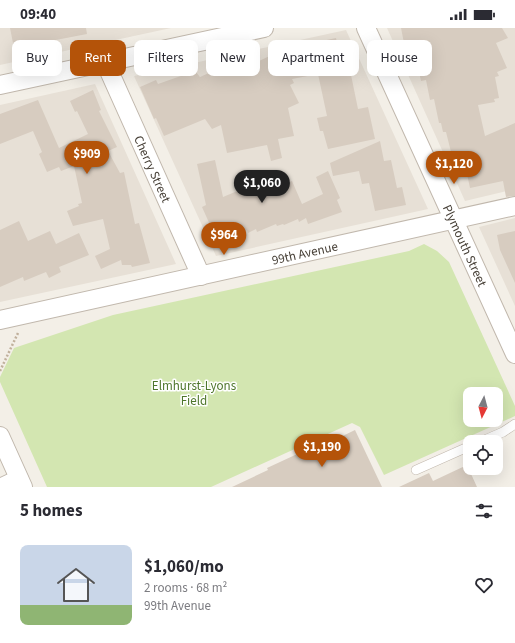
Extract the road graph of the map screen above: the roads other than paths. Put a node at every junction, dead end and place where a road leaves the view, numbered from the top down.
1 (264, 28) edge
2 (366, 28) edge
3 (126, 58) edge
4 (70, 70) edge
5 (111, 76) edge
6 (0, 85) edge
7 (515, 206) edge
8 (454, 220) junction
9 (201, 276) junction
10 (8, 318) edge
11 (515, 354) edge
12 (515, 424) edge
13 (496, 435) edge
14 (0, 436) edge
15 (463, 449) edge
16 (416, 470) dead end
17 (21, 483) edge
18 (2, 487) edge

1 - 3 street
2 - 8 street, Plymouth Street
4 - 6 street
5 - 9 street, Cherry Street
7 - 8 street, 99th Avenue
8 - 9 street, 99th Avenue
8 - 11 street, Plymouth Street
9 - 10 street, 99th Avenue
12 - 13 lane
14 - 17 street
15 - 16 lane
17 - 18 street

